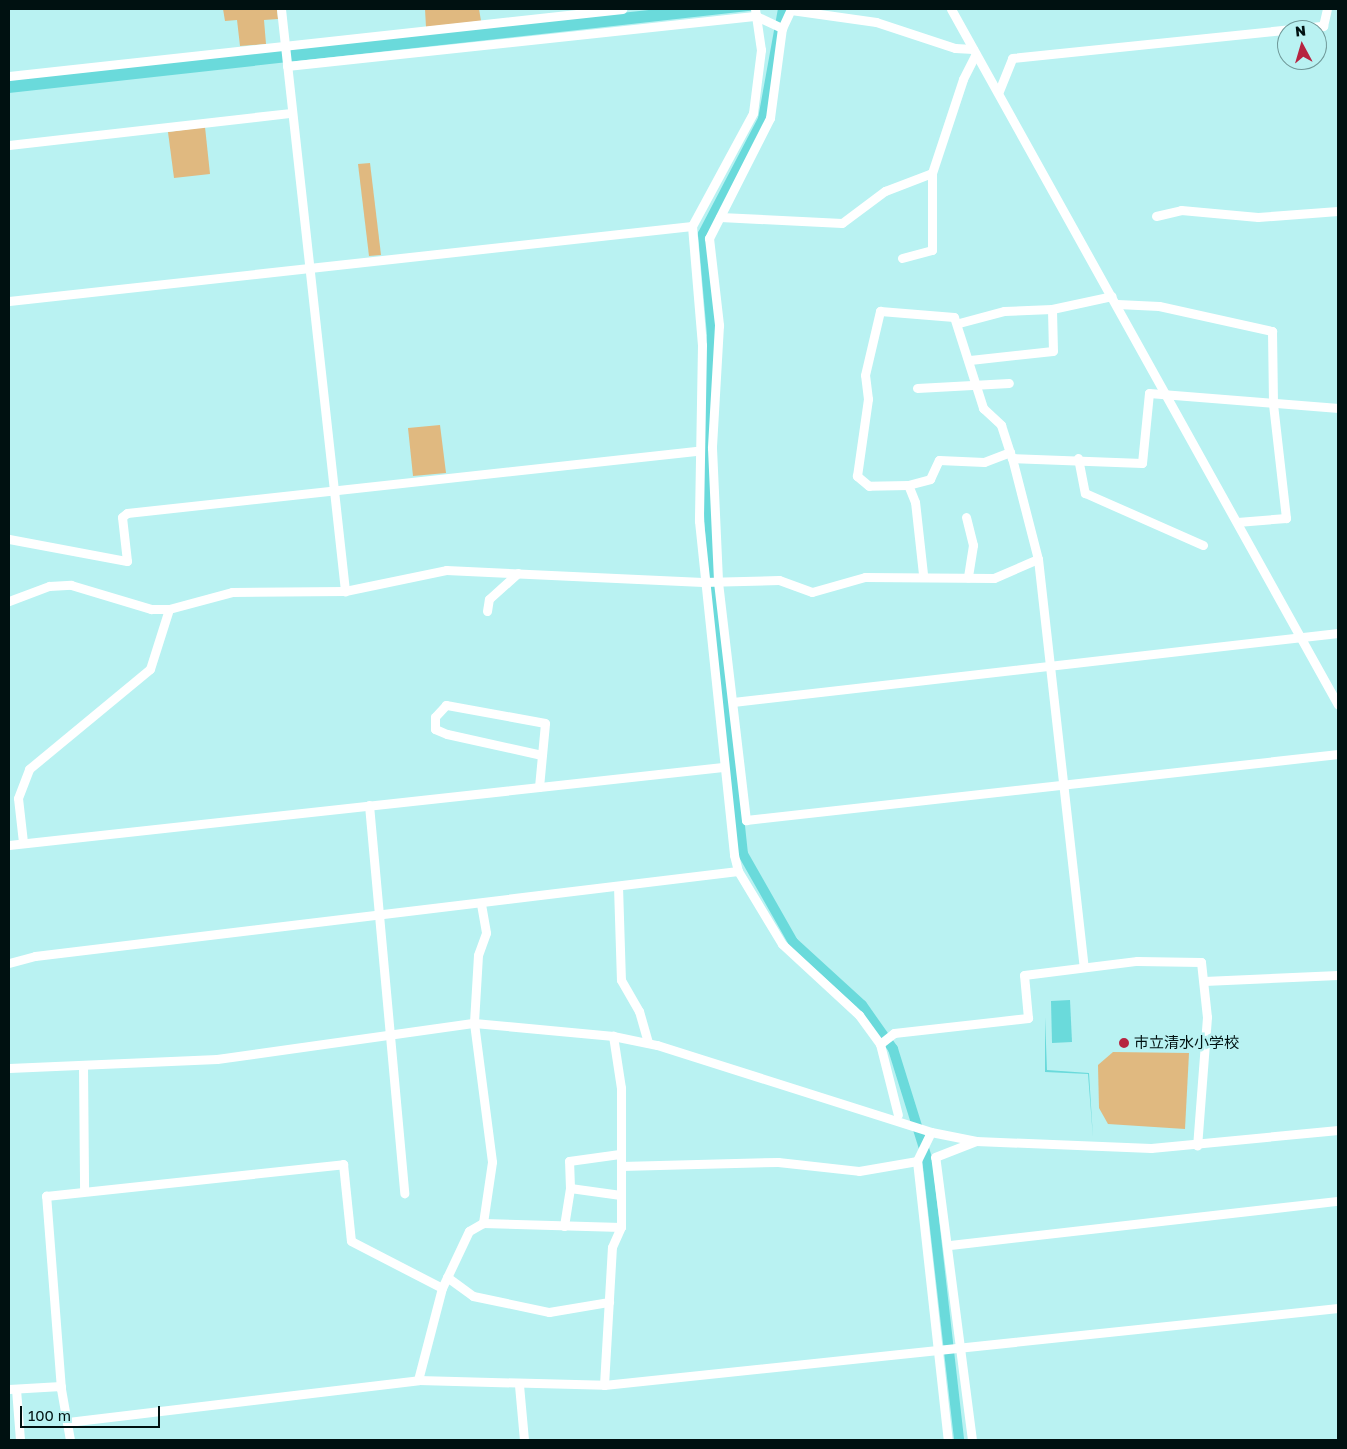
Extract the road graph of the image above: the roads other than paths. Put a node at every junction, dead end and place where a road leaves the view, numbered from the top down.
1 (281, 9) edge
2 (622, 9) edge
3 (791, 9) edge
4 (951, 9) edge
5 (1327, 9) edge
6 (755, 12) edge
7 (782, 28) junction
8 (285, 46) junction
9 (975, 51) junction
10 (287, 66) junction
11 (9, 76) edge
12 (999, 91) junction
13 (292, 113) junction
14 (9, 145) edge
15 (932, 173) junction
16 (1338, 211) edge
17 (1156, 216) dead end
18 (720, 217) junction
19 (692, 226) junction
20 (902, 258) dead end
21 (310, 267) junction
22 (1112, 296) junction
23 (9, 301) edge
24 (1117, 304) junction
25 (1052, 309) junction
26 (959, 323) junction
27 (970, 360) junction
28 (1009, 383) dead end
29 (976, 384) junction
30 (917, 388) dead end
31 (1164, 391) junction
32 (1273, 404) junction
33 (1338, 408) edge
34 (696, 451) junction
35 (1011, 455) junction
36 (1078, 458) junction
37 (908, 485) junction
38 (334, 490) junction
39 (966, 517) dead end
40 (1237, 522) junction
41 (9, 539) edge
42 (1203, 545) dead end
43 (1038, 559) junction
44 (518, 573) junction
45 (923, 574) junction
46 (968, 578) junction
47 (703, 582) junction
48 (718, 582) junction
49 (345, 591) junction
50 (9, 601) edge
51 (170, 609) junction
52 (487, 611) dead end
53 (1338, 633) edge
54 (1300, 637) junction
55 (1050, 666) junction
56 (732, 702) junction
57 (1338, 705) edge
58 (1338, 754) edge
59 (542, 755) junction
60 (723, 767) junction
61 (1063, 784) junction
62 (538, 787) junction
63 (369, 805) junction
64 (23, 842) junction
65 (9, 845) edge
66 (738, 871) junction
67 (618, 886) junction
68 (481, 904) junction
69 (382, 916) junction
70 (9, 963) edge
71 (1084, 966) junction
72 (1338, 975) edge
73 (1204, 982) junction
74 (474, 1023) junction
75 (390, 1032) junction
76 (613, 1036) junction
77 (648, 1043) junction
78 (881, 1043) junction
79 (83, 1065) junction
80 (9, 1068) edge
81 (898, 1114) dead end
82 (1338, 1130) edge
83 (930, 1135) junction
84 (976, 1140) junction
85 (1197, 1146) junction
86 (620, 1154) junction
87 (917, 1161) junction
88 (621, 1166) junction
89 (570, 1188) junction
90 (84, 1191) junction
91 (404, 1193) dead end
92 (621, 1195) junction
93 (1338, 1201) edge
94 (483, 1223) junction
95 (564, 1226) junction
96 (622, 1228) junction
97 (950, 1245) junction
98 (447, 1276) junction
99 (442, 1288) junction
100 (609, 1302) junction
101 (1338, 1308) edge
102 (960, 1350) junction
103 (938, 1351) junction
104 (418, 1380) junction
105 (604, 1384) junction
106 (519, 1385) junction
107 (61, 1386) junction
108 (13, 1389) edge
109 (68, 1422) junction
110 (20, 1440) edge
111 (70, 1440) edge
112 (524, 1440) edge
113 (948, 1440) edge
114 (972, 1440) edge

1 - 8 street
2 - 8 street
3 - 7 street
3 - 9 street
4 - 9 street
5 - 12 street
6 - 7 street
6 - 10 street
6 - 19 street
7 - 18 street
8 - 10 street
8 - 11 street
9 - 12 street
9 - 15 street
10 - 13 street
12 - 22 street
13 - 14 street
13 - 21 street
15 - 18 street
15 - 20 street
16 - 17 street
18 - 48 street
19 - 21 street
19 - 34 street
21 - 23 street
21 - 38 street
22 - 24 street
22 - 25 street
24 - 31 street
24 - 32 street
25 - 26 street
25 - 27 street
26 - 27 street
26 - 37 street
27 - 29 street
28 - 29 street
29 - 30 street
29 - 35 street
31 - 32 street
31 - 36 street
31 - 40 street
32 - 33 street
32 - 40 street
34 - 38 street
34 - 47 street
35 - 36 street
35 - 37 street
35 - 43 street
36 - 42 street
37 - 45 street
38 - 41 street
38 - 49 street
39 - 46 street
40 - 54 street
43 - 46 street
43 - 55 street
44 - 47 street
44 - 49 street
44 - 52 street
45 - 46 street
45 - 48 street
47 - 48 street
47 - 60 street
48 - 56 street
49 - 51 street
50 - 51 street
51 - 64 street
53 - 54 street
54 - 55 street
54 - 57 street
55 - 56 street
55 - 61 street
56 - 61 street
58 - 61 street
59 - 59 street
59 - 62 street
60 - 62 street
60 - 66 street
61 - 71 street
62 - 63 street
63 - 64 street
63 - 69 street
64 - 65 street
66 - 67 street
66 - 78 street
67 - 68 street
67 - 77 street
68 - 69 street
68 - 74 street
69 - 70 street
69 - 75 street
71 - 73 street
71 - 78 street
72 - 73 street
73 - 85 street
74 - 75 street
74 - 76 street
74 - 94 street
75 - 79 street
75 - 91 street
76 - 77 street
76 - 86 street
77 - 83 street
78 - 81 street
79 - 80 street
79 - 90 street
82 - 85 street
83 - 84 street
83 - 87 street
84 - 85 street
84 - 97 street
86 - 88 street
86 - 89 street
87 - 88 street
87 - 103 street
88 - 92 street
89 - 92 street
89 - 95 street
90 - 99 street
90 - 107 street
92 - 96 street
93 - 97 street
94 - 95 street
94 - 98 street
95 - 96 street
96 - 100 street
97 - 102 street
98 - 99 street
98 - 100 street
99 - 104 street
100 - 105 street
101 - 102 street
102 - 103 street
102 - 114 street
103 - 105 street
103 - 113 street
104 - 106 street
104 - 109 street
105 - 106 street
106 - 112 street
107 - 108 street
107 - 109 street
108 - 110 street
109 - 111 street

